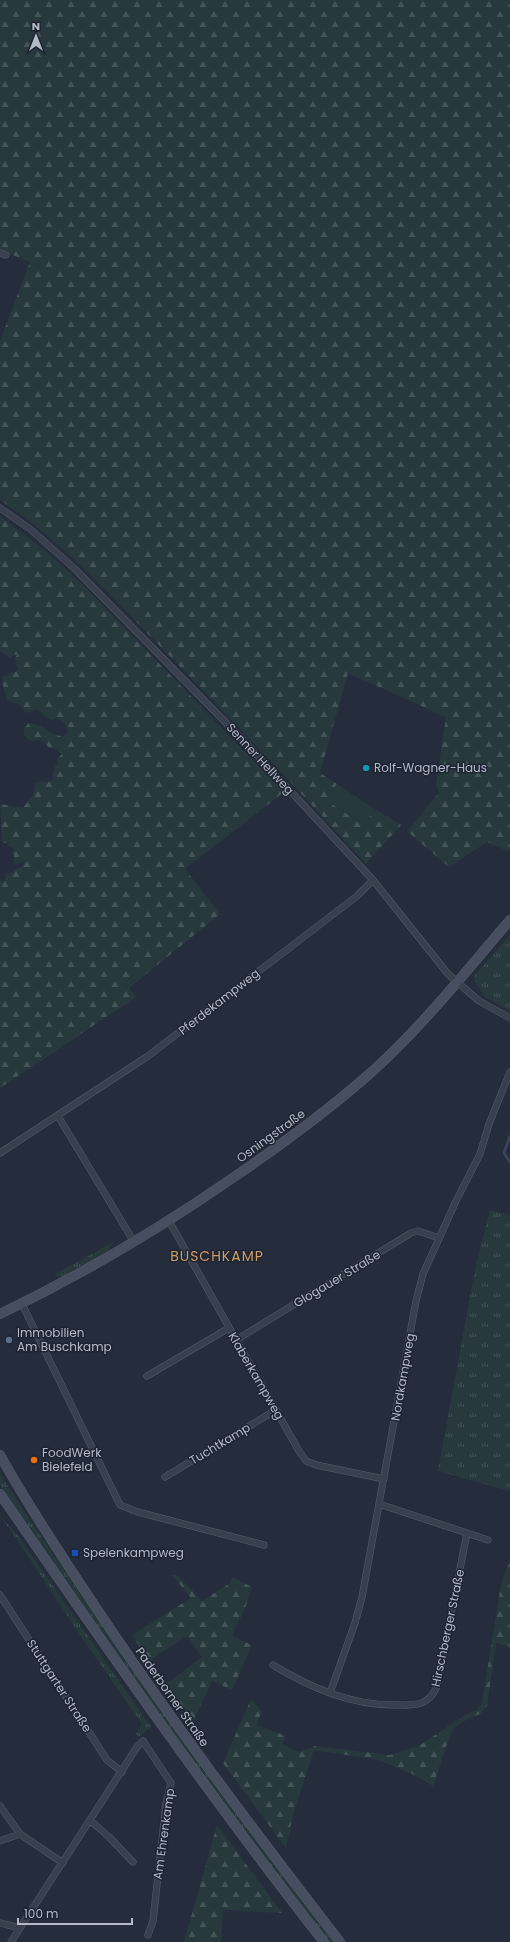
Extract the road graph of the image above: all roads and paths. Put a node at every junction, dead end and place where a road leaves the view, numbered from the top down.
1 (0, 508) edge
2 (373, 880) junction
3 (510, 920) edge
4 (457, 982) junction
5 (510, 1018) edge
6 (510, 1072) edge
7 (58, 1116) junction
8 (0, 1153) edge
9 (169, 1221) junction
10 (439, 1238) junction
11 (134, 1242) junction
12 (22, 1304) junction
13 (0, 1314) edge
14 (229, 1328) junction
15 (236, 1340) junction
16 (147, 1376) dead end
17 (276, 1410) junction
18 (0, 1455) edge
19 (165, 1477) dead end
20 (384, 1479) junction
21 (0, 1494) edge
22 (379, 1504) junction
23 (467, 1533) junction
24 (488, 1540) dead end
25 (264, 1545) dead end
26 (0, 1595) edge
27 (273, 1665) dead end
28 (330, 1693) junction
29 (122, 1772) junction
30 (0, 1806) edge
31 (91, 1821) junction
32 (20, 1834) junction
33 (0, 1841) edge
34 (133, 1862) dead end
35 (63, 1864) junction
36 (0, 1923) edge
37 (20, 1928) junction
38 (148, 1935) dead end
39 (11, 1942) edge
40 (324, 1942) edge
41 (340, 1942) edge

1 - 2 street, Senner Hellweg
2 - 4 street, Senner Hellweg
2 - 7 street, Pferdekampweg
3 - 4 main road, Osningstraße
4 - 5 street, Senner Hellweg
4 - 9 main road, Osningstraße
6 - 10 street, Nordkampweg
7 - 8 street, Pferdekampweg
7 - 11 street
9 - 11 main road, Osningstraße
9 - 14 street, Klaberkampweg
10 - 15 street, Glogauer Straße
10 - 20 street, Nordkampweg
11 - 12 main road, Osningstraße
12 - 13 main road, Osningstraße
12 - 25 street
14 - 15 street, Klaberkampweg
14 - 16 street
15 - 17 street, Klaberkampweg
17 - 19 street, Tuchtkamp
17 - 20 street, Klaberkampweg
18 - 41 main road, Paderborner Straße
20 - 22 street, Nordkampweg
21 - 40 main road, Paderborner Straße
22 - 23 street
22 - 28 street, Nordkampweg
23 - 24 street
23 - 28 street, Hirschberger Straße
26 - 29 street, Stuttgarter Straße
27 - 28 street, Hirschberger Straße
29 - 31 street, Am Ehrenkamp
29 - 38 street, Am Ehrenkamp
30 - 32 street
31 - 34 street
31 - 35 street, Am Ehrenkamp
32 - 33 street
32 - 35 street
35 - 37 street, Am Ehrenkamp
36 - 37 street
37 - 39 street, Am Ehrenkamp

